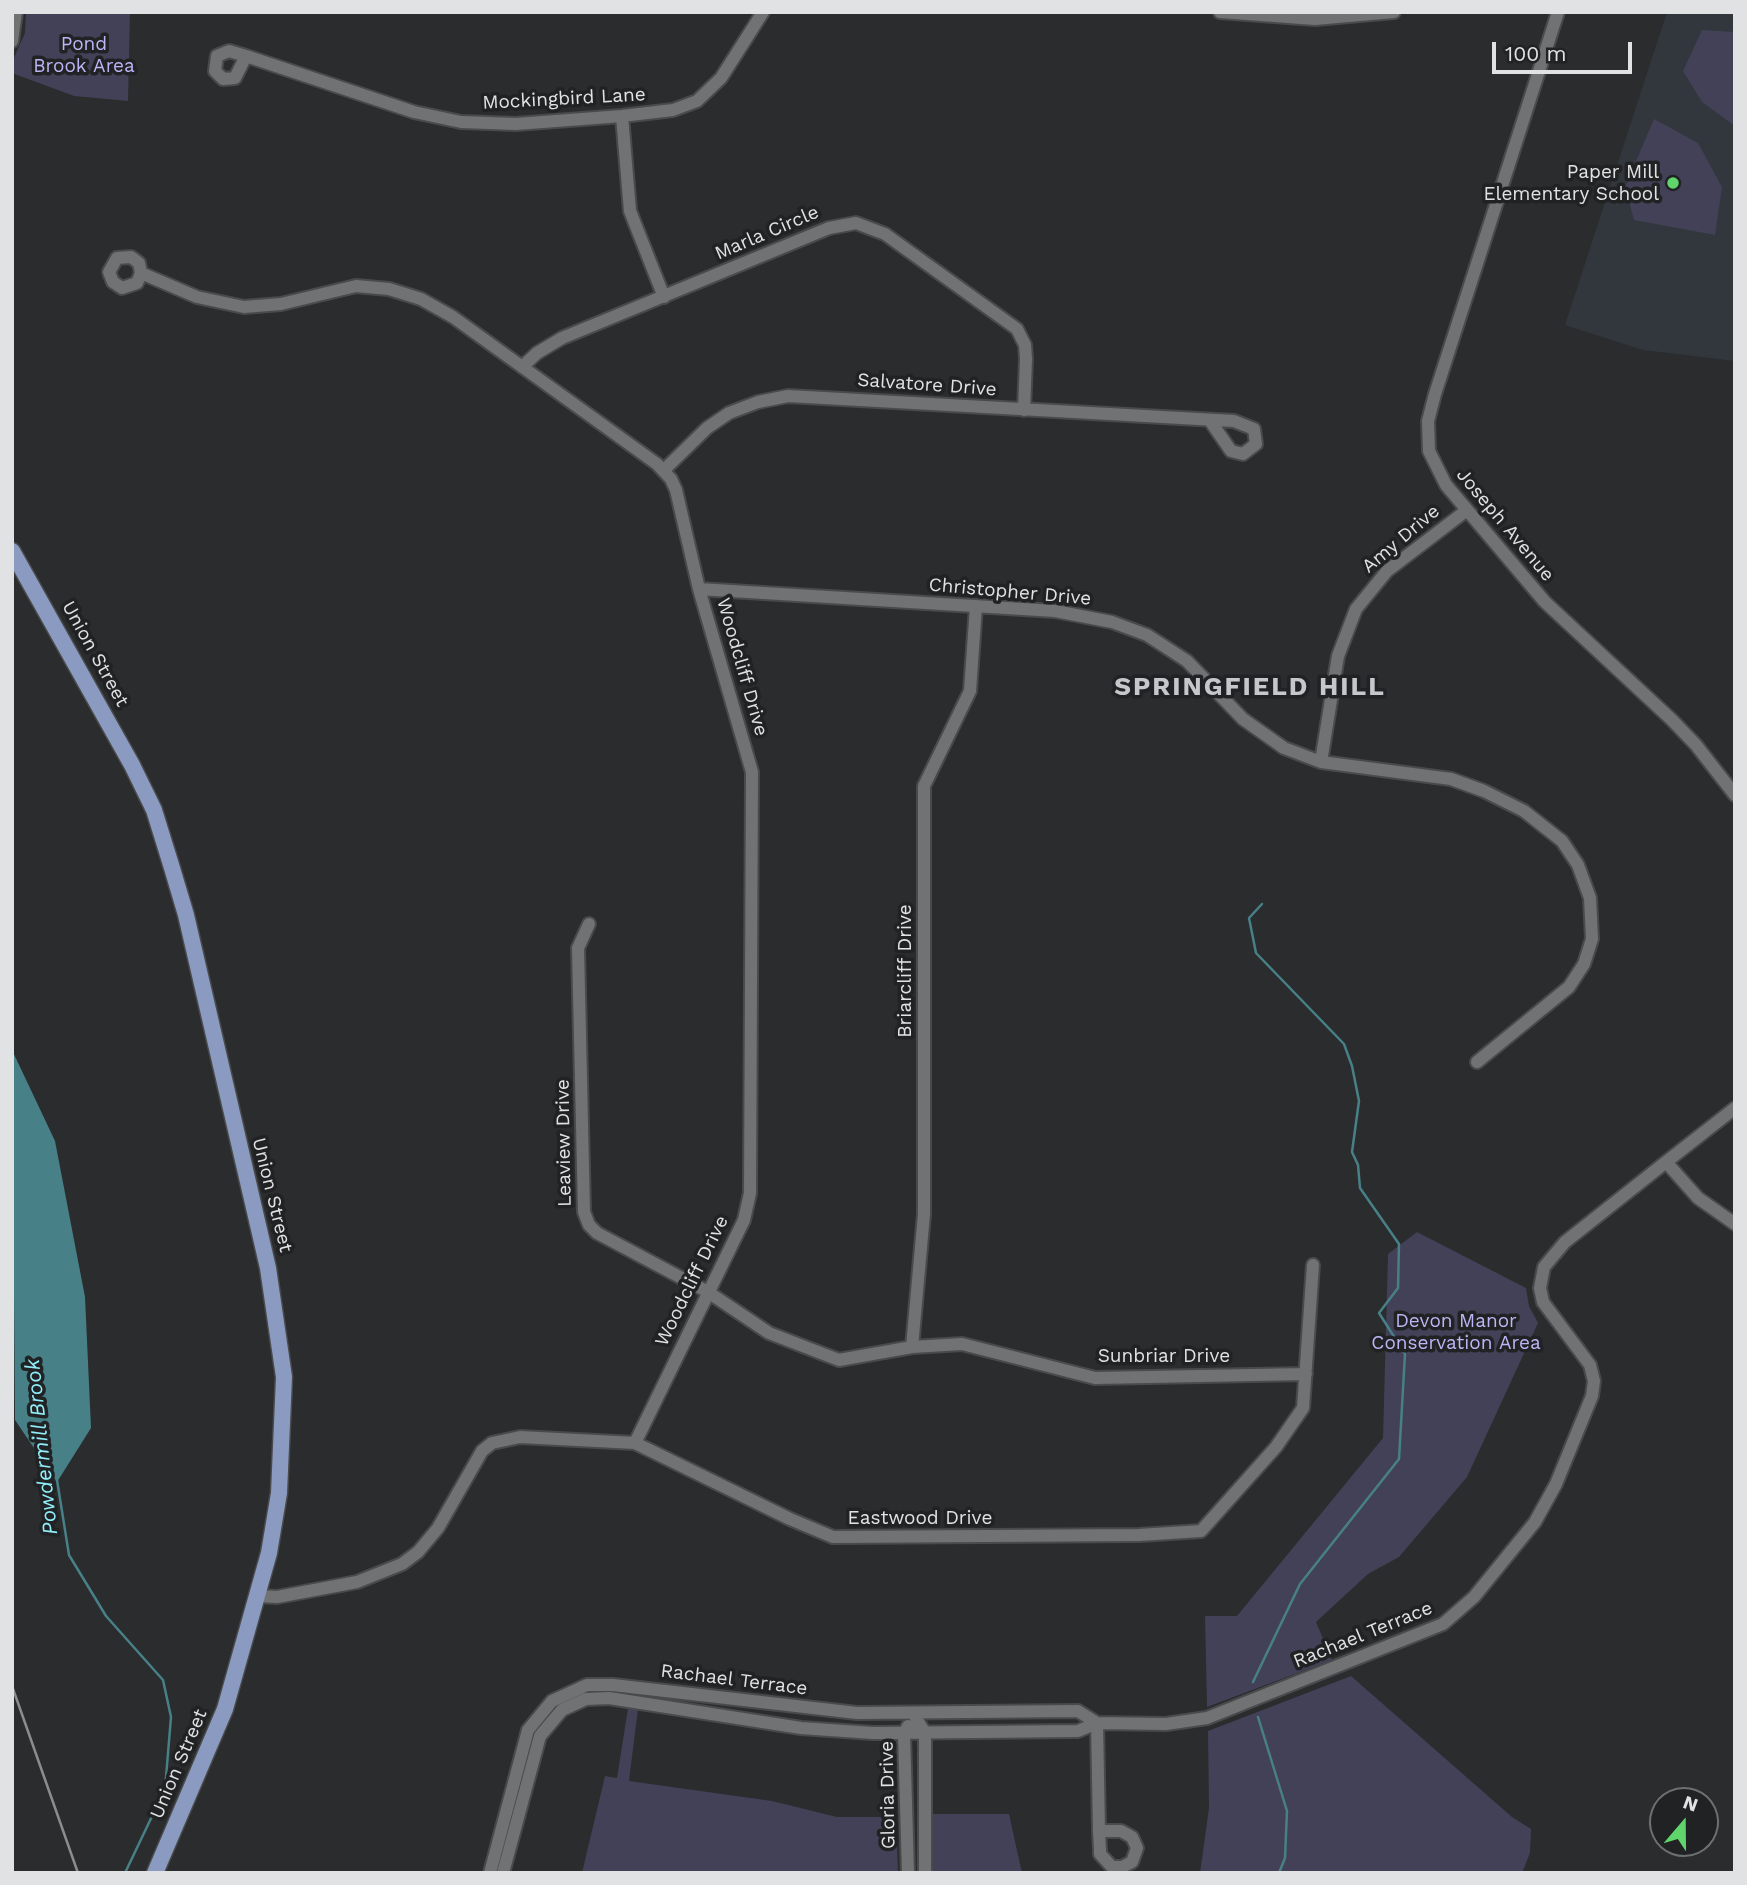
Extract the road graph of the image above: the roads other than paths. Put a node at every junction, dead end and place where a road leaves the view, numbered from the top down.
1 (16, 12) edge
2 (763, 12) edge
3 (1220, 12) edge
4 (1392, 12) edge
5 (1558, 12) edge
6 (12, 41) edge
7 (246, 56) dead end
8 (622, 116) junction
9 (141, 272) dead end
10 (664, 297) junction
11 (522, 367) junction
12 (1024, 410) junction
13 (1211, 422) dead end
14 (664, 470) junction
15 (1467, 510) junction
16 (12, 551) edge
17 (699, 589) junction
18 (976, 606) junction
19 (1321, 762) junction
20 (1735, 794) edge
21 (589, 923) dead end
22 (1478, 1062) dead end
23 (1735, 1108) edge
24 (1667, 1162) junction
25 (1735, 1224) edge
26 (1313, 1265) dead end
27 (708, 1292) junction
28 (912, 1347) junction
29 (1306, 1374) junction
30 (635, 1443) junction
31 (258, 1596) junction
32 (913, 1713) junction
33 (1097, 1723) junction
34 (925, 1733) junction
35 (904, 1734) junction
36 (1100, 1831) dead end
37 (155, 1873) edge
38 (490, 1873) edge
39 (503, 1873) edge
40 (908, 1873) edge
41 (925, 1873) edge

1 - 6 street
2 - 8 street, Mockingbird Lane
3 - 4 street
5 - 15 street, Joseph Avenue
7 - 8 street, Mockingbird Lane
8 - 10 street
9 - 11 street, Woodcliff Drive
10 - 11 street, Marla Circle
10 - 12 street, Marla Circle
11 - 14 street, Woodcliff Drive
12 - 13 street, Salvatore Drive
12 - 14 street, Salvatore Drive
14 - 17 street, Woodcliff Drive
15 - 19 street, Amy Drive
15 - 20 street, Joseph Avenue
16 - 31 main road, Union Street
17 - 18 street, Christopher Drive
17 - 27 street, Woodcliff Drive
18 - 19 street, Christopher Drive
18 - 28 street, Briarcliff Drive
19 - 22 street, Christopher Drive
21 - 27 street, Leaview Drive
23 - 24 street, Rachael Terrace
24 - 25 street
24 - 33 street, Rachael Terrace
26 - 29 street, Eastwood Drive
27 - 28 street, Sunbriar Drive
27 - 30 street, Woodcliff Drive
28 - 29 street, Sunbriar Drive
29 - 30 street, Eastwood Drive
30 - 31 street, Eastwood Drive
31 - 37 main road, Union Street
32 - 33 street, Rachael Terrace
32 - 34 street, Gloria Drive
32 - 35 street, Gloria Drive
32 - 38 street, Rachael Terrace
33 - 34 street, Rachael Terrace
33 - 36 street
34 - 35 street, Rachael Terrace
34 - 41 street, Gloria Drive
35 - 39 street, Rachael Terrace
35 - 40 street, Gloria Drive

